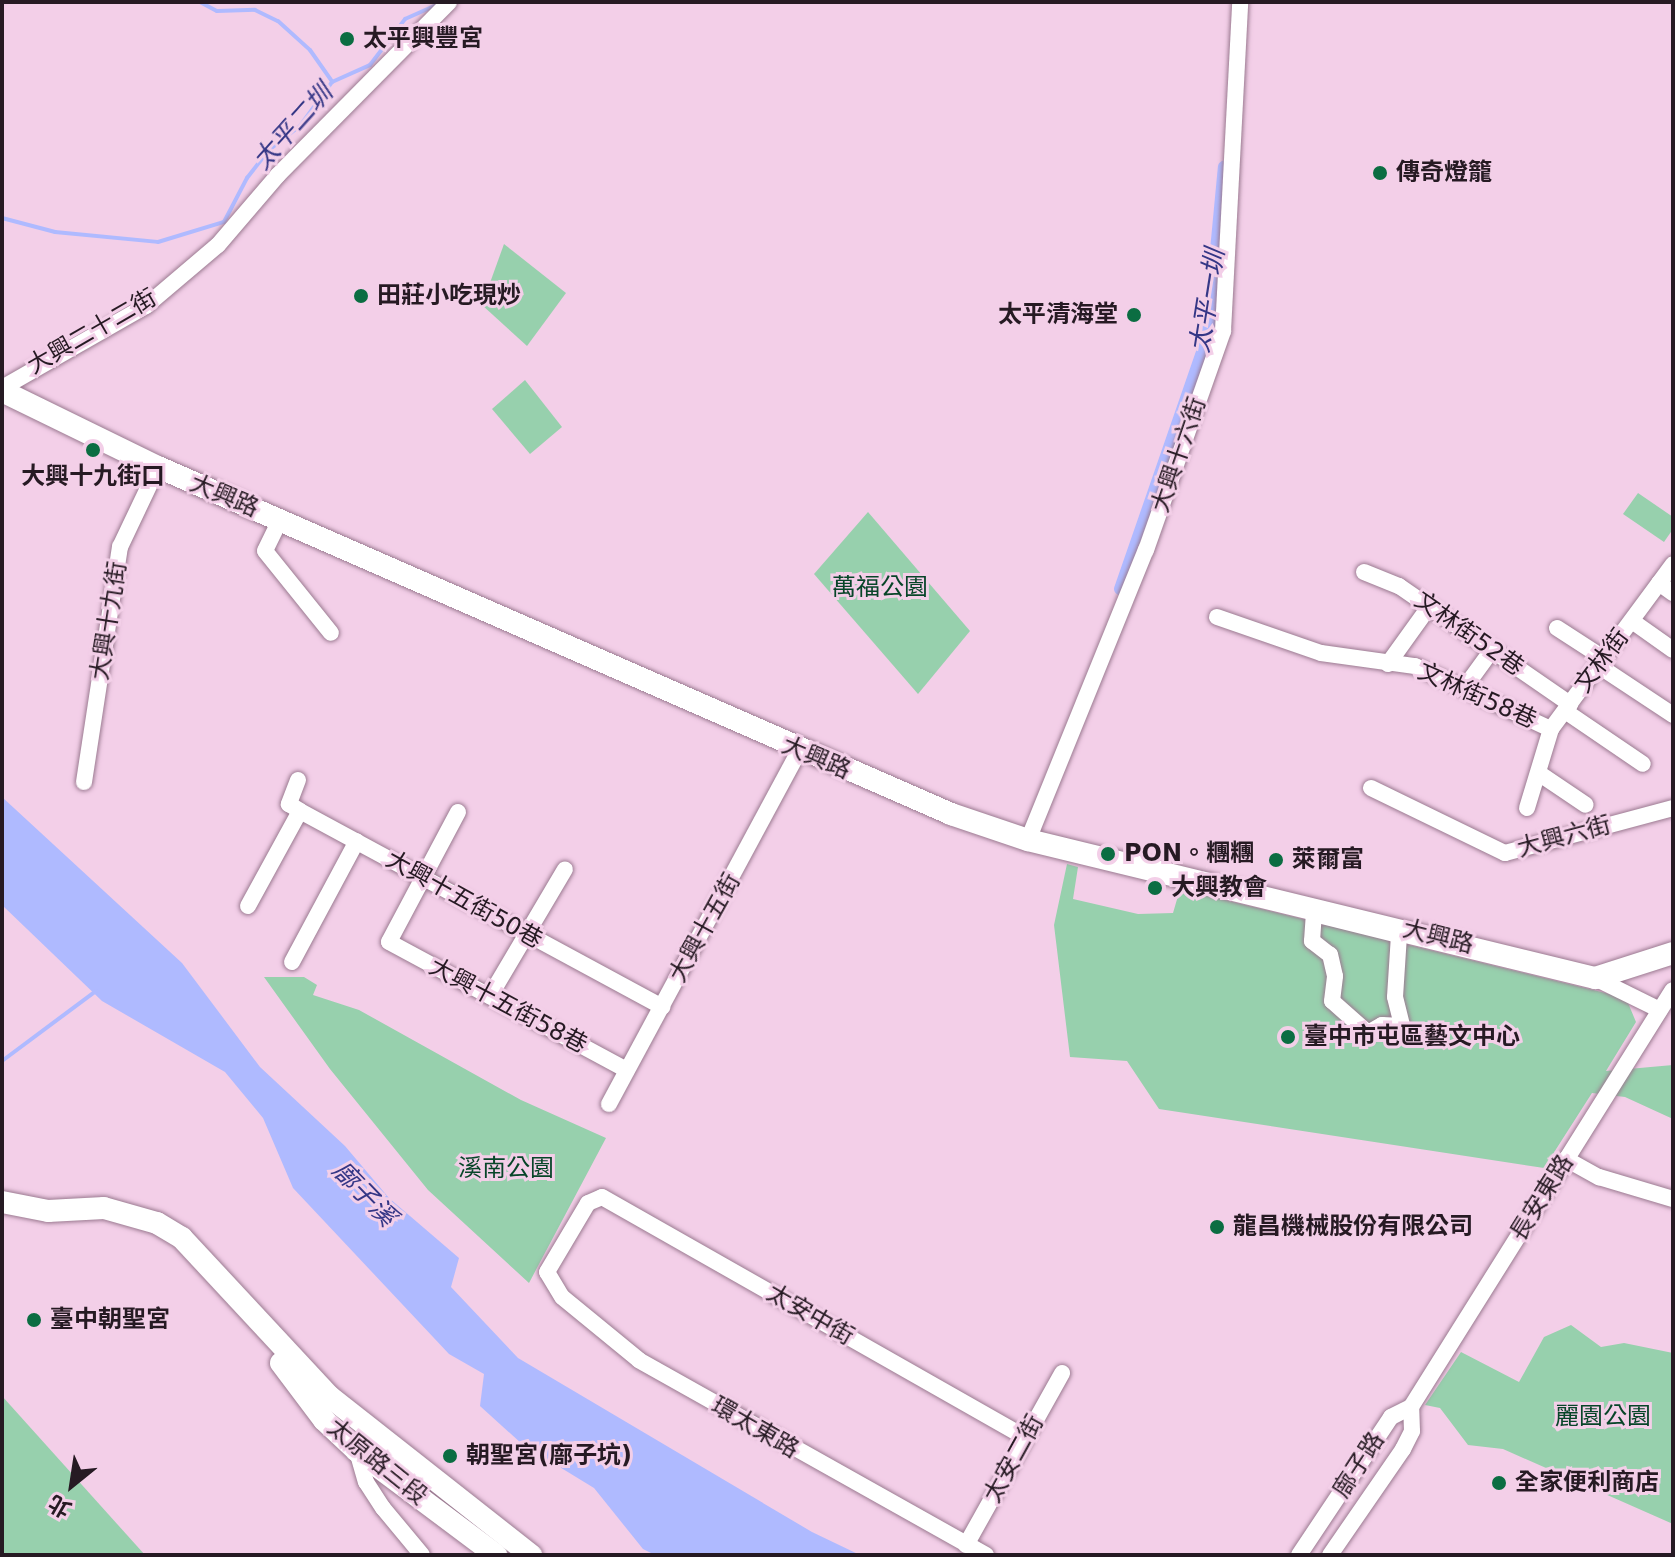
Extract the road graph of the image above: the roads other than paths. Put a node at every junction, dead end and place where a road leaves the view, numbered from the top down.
1 (449, 2) edge
2 (1240, 2) edge
3 (2, 390) edge
4 (158, 467) junction
5 (280, 520) junction
6 (1673, 564) edge
7 (1364, 572) dead end
8 (1666, 588) edge
9 (1429, 607) junction
10 (1217, 617) dead end
11 (1632, 621) junction
12 (1557, 628) dead end
13 (331, 633) dead end
14 (1492, 650) junction
15 (1673, 650) edge
16 (1602, 663) junction
17 (1388, 664) junction
18 (1465, 687) junction
19 (1568, 707) junction
20 (1673, 715) edge
21 (1551, 729) junction
22 (799, 751) junction
23 (1643, 764) dead end
24 (1540, 774) junction
25 (298, 780) dead end
26 (84, 782) dead end
27 (1371, 788) dead end
28 (1586, 805) dead end
29 (1527, 808) dead end
30 (1673, 808) edge
31 (300, 811) junction
32 (458, 812) dead end
33 (1028, 840) junction
34 (357, 841) junction
35 (565, 869) dead end
36 (423, 877) junction
37 (248, 906) dead end
38 (526, 934) junction
39 (1673, 953) edge
40 (292, 962) dead end
41 (1595, 978) junction
42 (1673, 990) edge
43 (490, 996) junction
44 (1332, 1001) joint
45 (662, 1007) junction
46 (1660, 1010) junction
47 (627, 1070) junction
48 (609, 1104) dead end
49 (1566, 1159) junction
50 (593, 1198) joint
51 (1673, 1199) edge
52 (2, 1202) edge
53 (223, 1281) junction
54 (1062, 1373) dead end
55 (1411, 1407) junction
56 (1025, 1437) junction
57 (357, 1451) junction
58 (506, 1532) junction
59 (966, 1545) junction
60 (490, 1554) edge
61 (422, 1555) edge
62 (531, 1555) edge
63 (548, 1555) edge
64 (986, 1555) edge
65 (1299, 1555) edge
66 (1330, 1555) edge

1 - 3 street, 大興二十二街
2 - 33 street, 大興十六街
3 - 4 main road, 大興路
4 - 5 main road, 大興路
4 - 26 street, 大興十九街
5 - 13 street
5 - 22 main road, 大興路
6 - 8 street, 文林街
7 - 9 street, 文林街52巷
8 - 11 street, 文林街
9 - 14 street, 文林街52巷
9 - 17 street
10 - 17 street, 文林街58巷
11 - 15 street
11 - 16 street, 文林街
12 - 16 street
14 - 18 street
14 - 19 street, 文林街52巷
16 - 19 street, 文林街
16 - 20 street
17 - 18 street, 文林街58巷
18 - 21 street, 文林街58巷
19 - 21 street, 文林街
19 - 23 street, 文林街52巷
21 - 24 street, 文林街
22 - 33 main road, 大興路
22 - 45 street, 大興十五街
24 - 28 street
24 - 29 street, 文林街
25 - 31 street
27 - 30 street, 大興六街
31 - 34 street, 大興十五街50巷
31 - 37 street
32 - 36 street
33 - 41 main road, 大興路
34 - 36 street, 大興十五街50巷
34 - 40 street
35 - 38 street
36 - 38 street, 大興十五街50巷
36 - 43 street, 大興十五街58巷
38 - 43 street
38 - 45 street, 大興十五街50巷
39 - 41 main road
41 - 46 street
42 - 46 street, 長安東路
43 - 47 street, 大興十五街58巷
44 - 44 street
45 - 47 street, 大興十五街
46 - 49 street, 長安東路
47 - 48 street, 大興十五街
49 - 51 street
49 - 55 street, 長安東路
50 - 56 street, 太安中街
50 - 59 street, 環太東路
52 - 53 main road, 太原路三段
53 - 57 main road, 太原路三段
53 - 58 main road, 太原路三段
54 - 56 street, 太安二街
55 - 65 street, 廍子路
55 - 66 street, 廍子路
56 - 59 street, 太安二街
57 - 60 main road, 太原路三段
57 - 61 street
58 - 60 street
58 - 62 main road, 太原路三段
58 - 63 main road, 太原路三段
59 - 64 street, 環太東路

